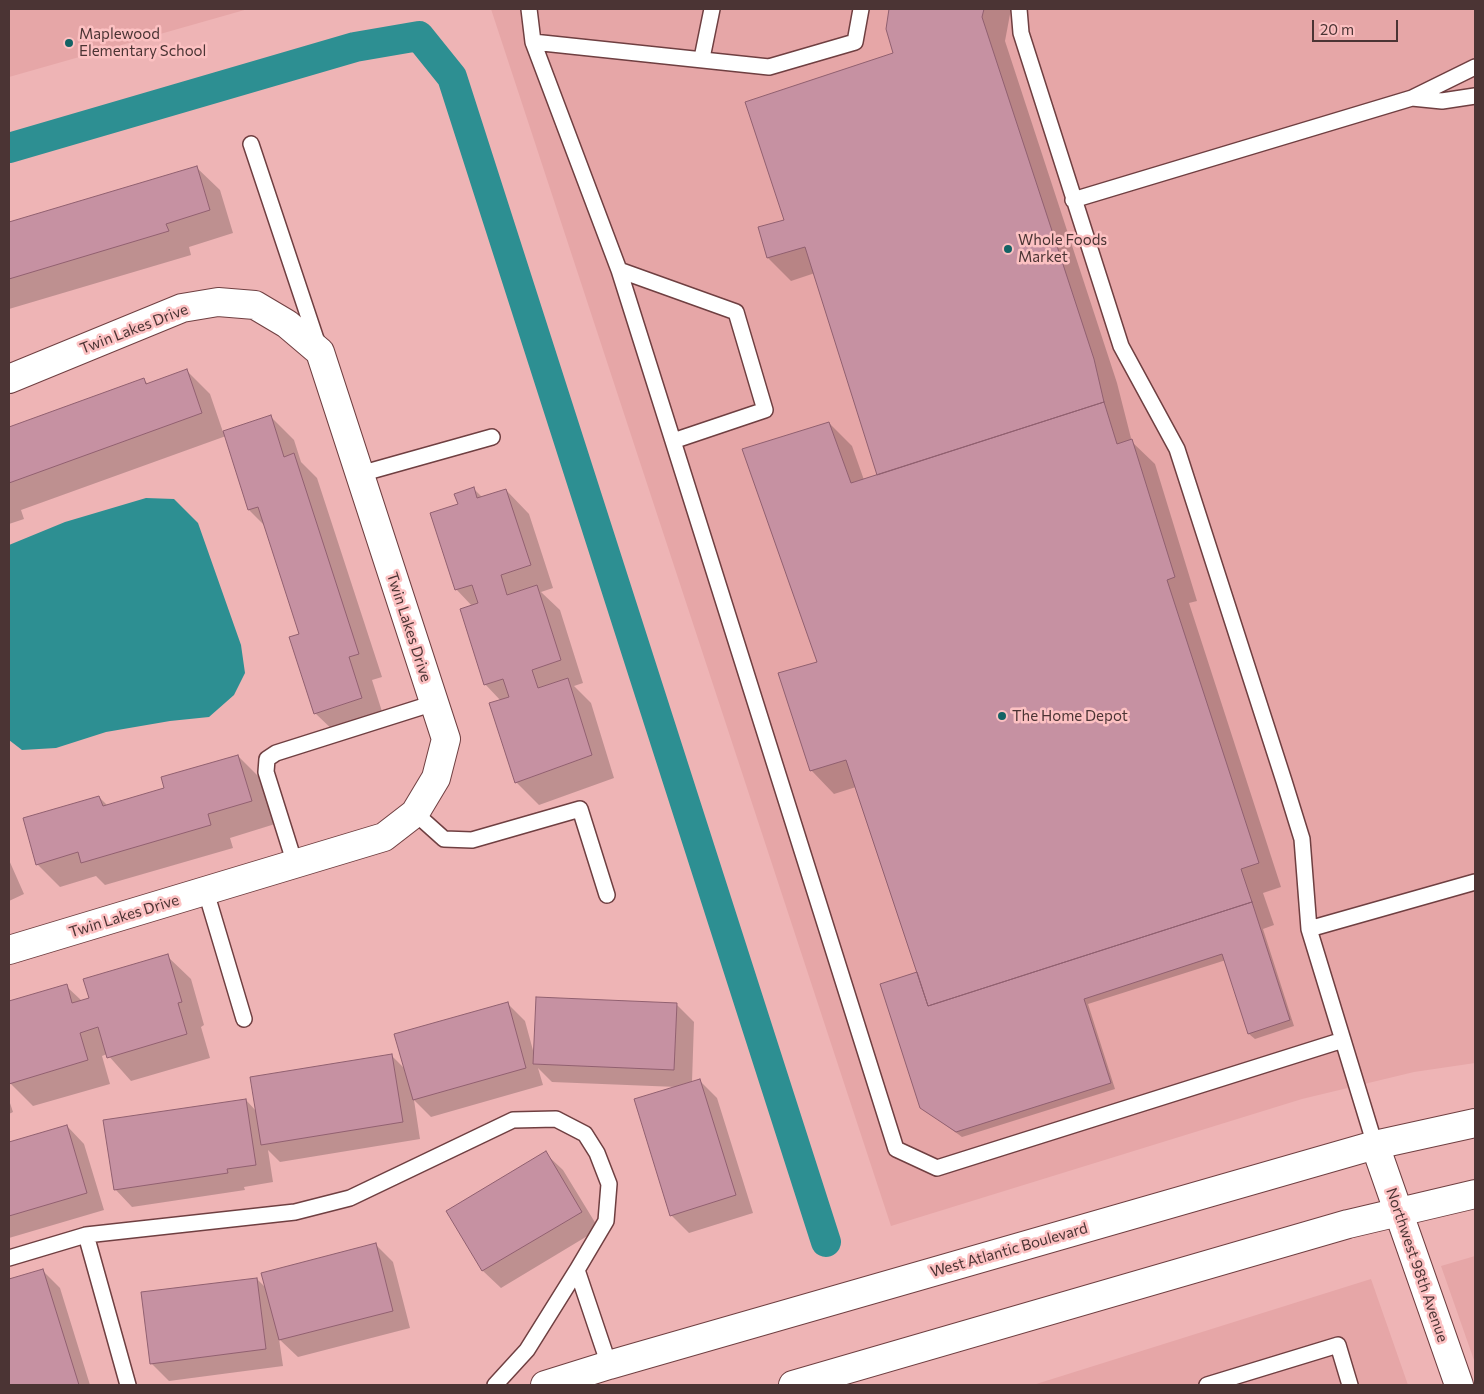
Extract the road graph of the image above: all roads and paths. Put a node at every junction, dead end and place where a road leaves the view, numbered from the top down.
1 (529, 9) edge
2 (712, 9) edge
3 (861, 9) edge
4 (1019, 9) edge
5 (533, 42) junction
6 (702, 58) junction
7 (1475, 67) edge
8 (1475, 96) edge
9 (1412, 98) junction
10 (251, 144) dead end
11 (1073, 200) junction
12 (619, 270) junction
13 (320, 352) junction
14 (9, 379) edge
15 (492, 437) dead end
16 (673, 441) junction
17 (360, 474) junction
18 (434, 703) junction
19 (415, 813) junction
20 (295, 864) junction
21 (1475, 882) edge
22 (206, 892) junction
23 (607, 895) dead end
24 (1309, 929) junction
25 (9, 950) edge
26 (244, 1019) dead end
27 (1343, 1040) junction
28 (1475, 1123) edge
29 (1375, 1145) junction
30 (1475, 1194) edge
31 (1398, 1212) junction
32 (86, 1236) junction
33 (9, 1258) edge
34 (577, 1270) junction
35 (595, 1375) edge
36 (128, 1385) edge
37 (495, 1385) edge
38 (545, 1385) edge
39 (793, 1385) edge
40 (1206, 1385) edge
41 (1350, 1385) edge
42 (1459, 1385) edge

1 - 5 lane
2 - 6 lane
3 - 6 lane
4 - 11 lane
5 - 6 lane
5 - 12 lane
7 - 9 lane
8 - 9 lane
9 - 11 lane
10 - 13 lane
11 - 24 lane
12 - 16 lane
12 - 16 lane
13 - 14 main road, Twin Lakes Drive
13 - 17 main road, Twin Lakes Drive
15 - 17 lane
16 - 27 lane
17 - 18 main road, Twin Lakes Drive
18 - 19 main road, Twin Lakes Drive
18 - 20 lane
19 - 20 main road, Twin Lakes Drive
19 - 23 lane
20 - 22 main road, Twin Lakes Drive
21 - 24 lane
22 - 25 main road, Twin Lakes Drive
22 - 26 lane
24 - 27 lane
27 - 29 lane
28 - 29 main road, West Atlantic Boulevard
29 - 31 main road, Northwest 98th Avenue
29 - 35 main road, West Atlantic Boulevard
30 - 31 main road
31 - 39 main road
31 - 42 main road, Northwest 98th Avenue
32 - 33 lane
32 - 34 lane
32 - 36 lane
34 - 35 lane
34 - 37 lane
35 - 38 main road, West Atlantic Boulevard
40 - 41 lane

